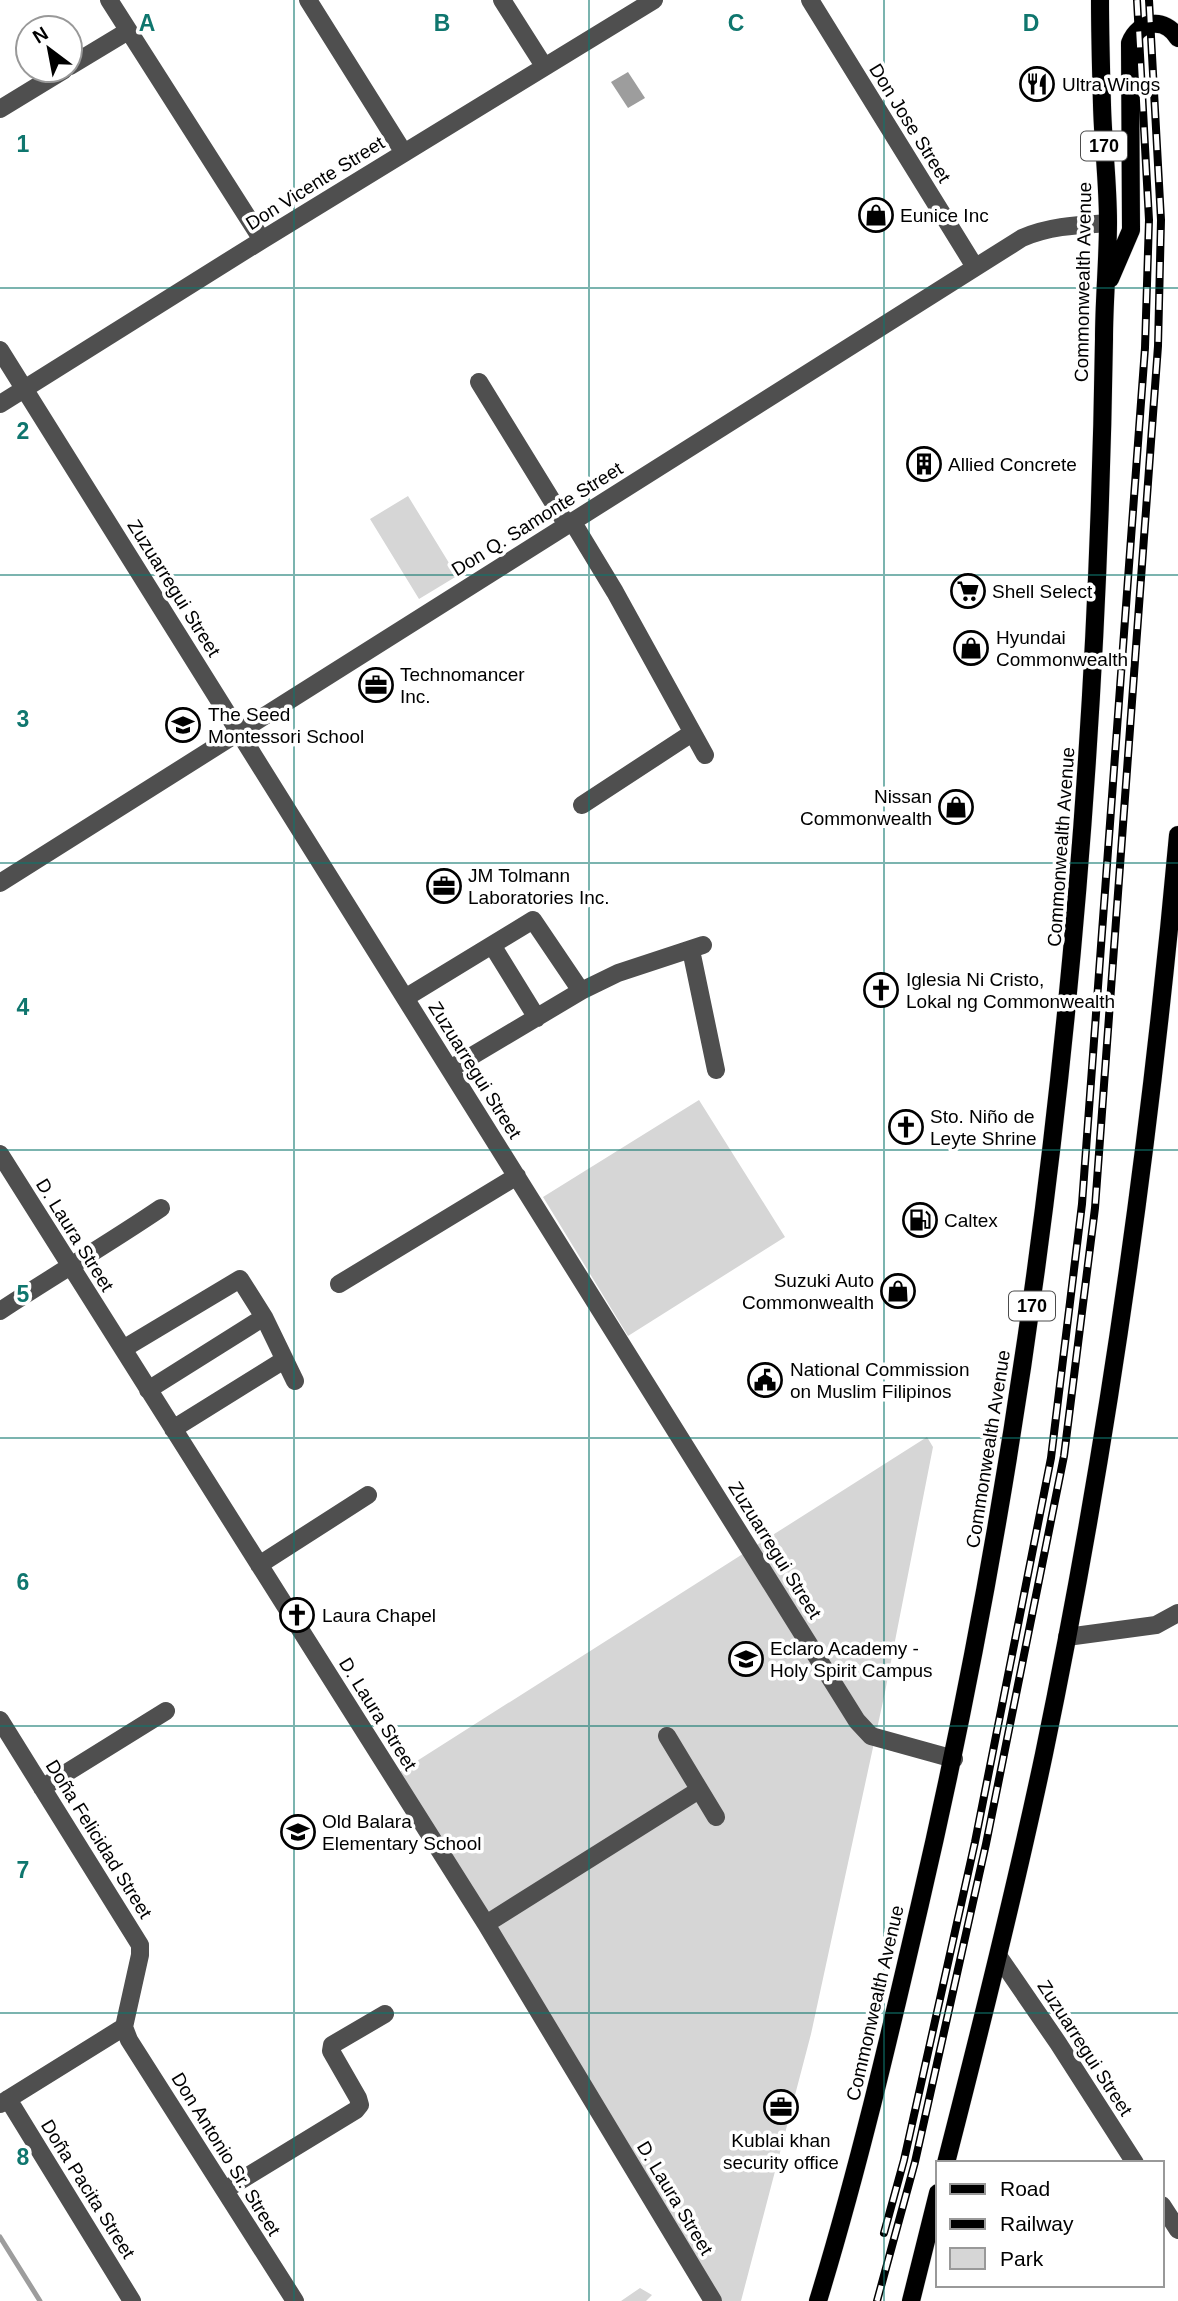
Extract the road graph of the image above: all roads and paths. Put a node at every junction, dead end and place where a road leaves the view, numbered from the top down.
1 (109, 0) edge
2 (308, 0) edge
3 (502, 0) edge
4 (654, 0) edge
5 (810, 0) edge
6 (1100, 0) edge
7 (128, 31) junction
8 (1178, 38) edge
9 (84, 58) edge
10 (544, 66) junction
11 (41, 84) edge
12 (0, 109) edge
13 (404, 153) junction
14 (1108, 223) junction
15 (262, 240) junction
16 (975, 267) junction
17 (1104, 292) junction
18 (0, 350) edge
19 (479, 383) dead end
20 (24, 389) junction
21 (0, 404) edge
22 (570, 523) junction
23 (239, 731) junction
24 (692, 733) junction
25 (705, 755) dead end
26 (582, 805) dead end
27 (1178, 835) edge
28 (0, 883) edge
29 (492, 945) junction
30 (581, 991) junction
31 (405, 998) junction
32 (537, 1018) junction
33 (450, 1069) junction
34 (716, 1069) dead end
35 (0, 1154) edge
36 (517, 1176) junction
37 (161, 1208) dead end
38 (70, 1265) junction
39 (339, 1284) dead end
40 (0, 1311) edge
41 (264, 1317) junction
42 (122, 1349) junction
43 (284, 1360) junction
44 (295, 1381) dead end
45 (148, 1390) junction
46 (173, 1429) junction
47 (368, 1495) dead end
48 (259, 1564) junction
49 (1178, 1613) edge
50 (1067, 1637) junction
51 (166, 1711) dead end
52 (0, 1720) edge
53 (667, 1736) dead end
54 (954, 1759) junction
55 (42, 1788) junction
56 (699, 1790) junction
57 (716, 1817) dead end
58 (486, 1924) junction
59 (999, 1957) junction
60 (385, 2014) dead end
61 (124, 2027) junction
62 (4, 2102) edge
63 (947, 2161) edge
64 (1134, 2161) edge
65 (225, 2190) junction
66 (936, 2201) edge
67 (1164, 2208) edge
68 (1178, 2230) edge
69 (132, 2301) edge
70 (295, 2301) edge
71 (713, 2301) edge
72 (818, 2301) edge
73 (911, 2301) edge

1 - 7 street
2 - 13 street
3 - 10 street
4 - 10 street, Don Vicente Street
5 - 16 street, Don Jose Street
6 - 14 main road, Commonwealth Avenue / 170
7 - 9 street
7 - 15 street
8 - 17 main road
10 - 13 street, Don Vicente Street
11 - 12 street
13 - 15 street, Don Vicente Street
14 - 16 street, Don Q. Samonte Street
14 - 17 main road, Commonwealth Avenue / 170
15 - 20 street, Don Vicente Street
16 - 22 street, Don Q. Samonte Street
17 - 54 main road, Commonwealth Avenue / 170
18 - 20 street, Zuzuarregui Street
19 - 22 street
20 - 21 street, Don Vicente Street
20 - 23 street, Zuzuarregui Street
22 - 23 street, Don Q. Samonte Street
22 - 24 street
23 - 28 street, Don Q. Samonte Street
23 - 31 street, Zuzuarregui Street
24 - 25 street
24 - 26 street
27 - 50 main road
29 - 30 street
29 - 31 street
29 - 32 street
30 - 32 street
30 - 34 street
31 - 33 street, Zuzuarregui Street
32 - 33 street
33 - 36 street, Zuzuarregui Street
35 - 38 street, D. Laura Street
36 - 39 street
36 - 54 street, Zuzuarregui Street
37 - 38 street
38 - 40 street
38 - 42 street, D. Laura Street
41 - 42 street
41 - 43 street
41 - 45 street
42 - 45 street, D. Laura Street
43 - 44 street
43 - 46 street
45 - 46 street, D. Laura Street
46 - 48 street, D. Laura Street
47 - 48 street
48 - 58 street, D. Laura Street
49 - 50 street
50 - 59 main road
51 - 55 street
52 - 55 street, Doña Felicidad Street
53 - 56 street
54 - 72 main road, Commonwealth Avenue / 170
55 - 61 street, Doña Felicidad Street
56 - 57 street
56 - 58 street
58 - 71 street, D. Laura Street
59 - 63 main road
59 - 64 street, Zuzuarregui Street
60 - 65 street
61 - 62 street
61 - 65 street, Don Antonio Sr. Street
62 - 69 street, Doña Pacita Street
65 - 70 street, Don Antonio Sr. Street
66 - 73 main road
67 - 68 street

